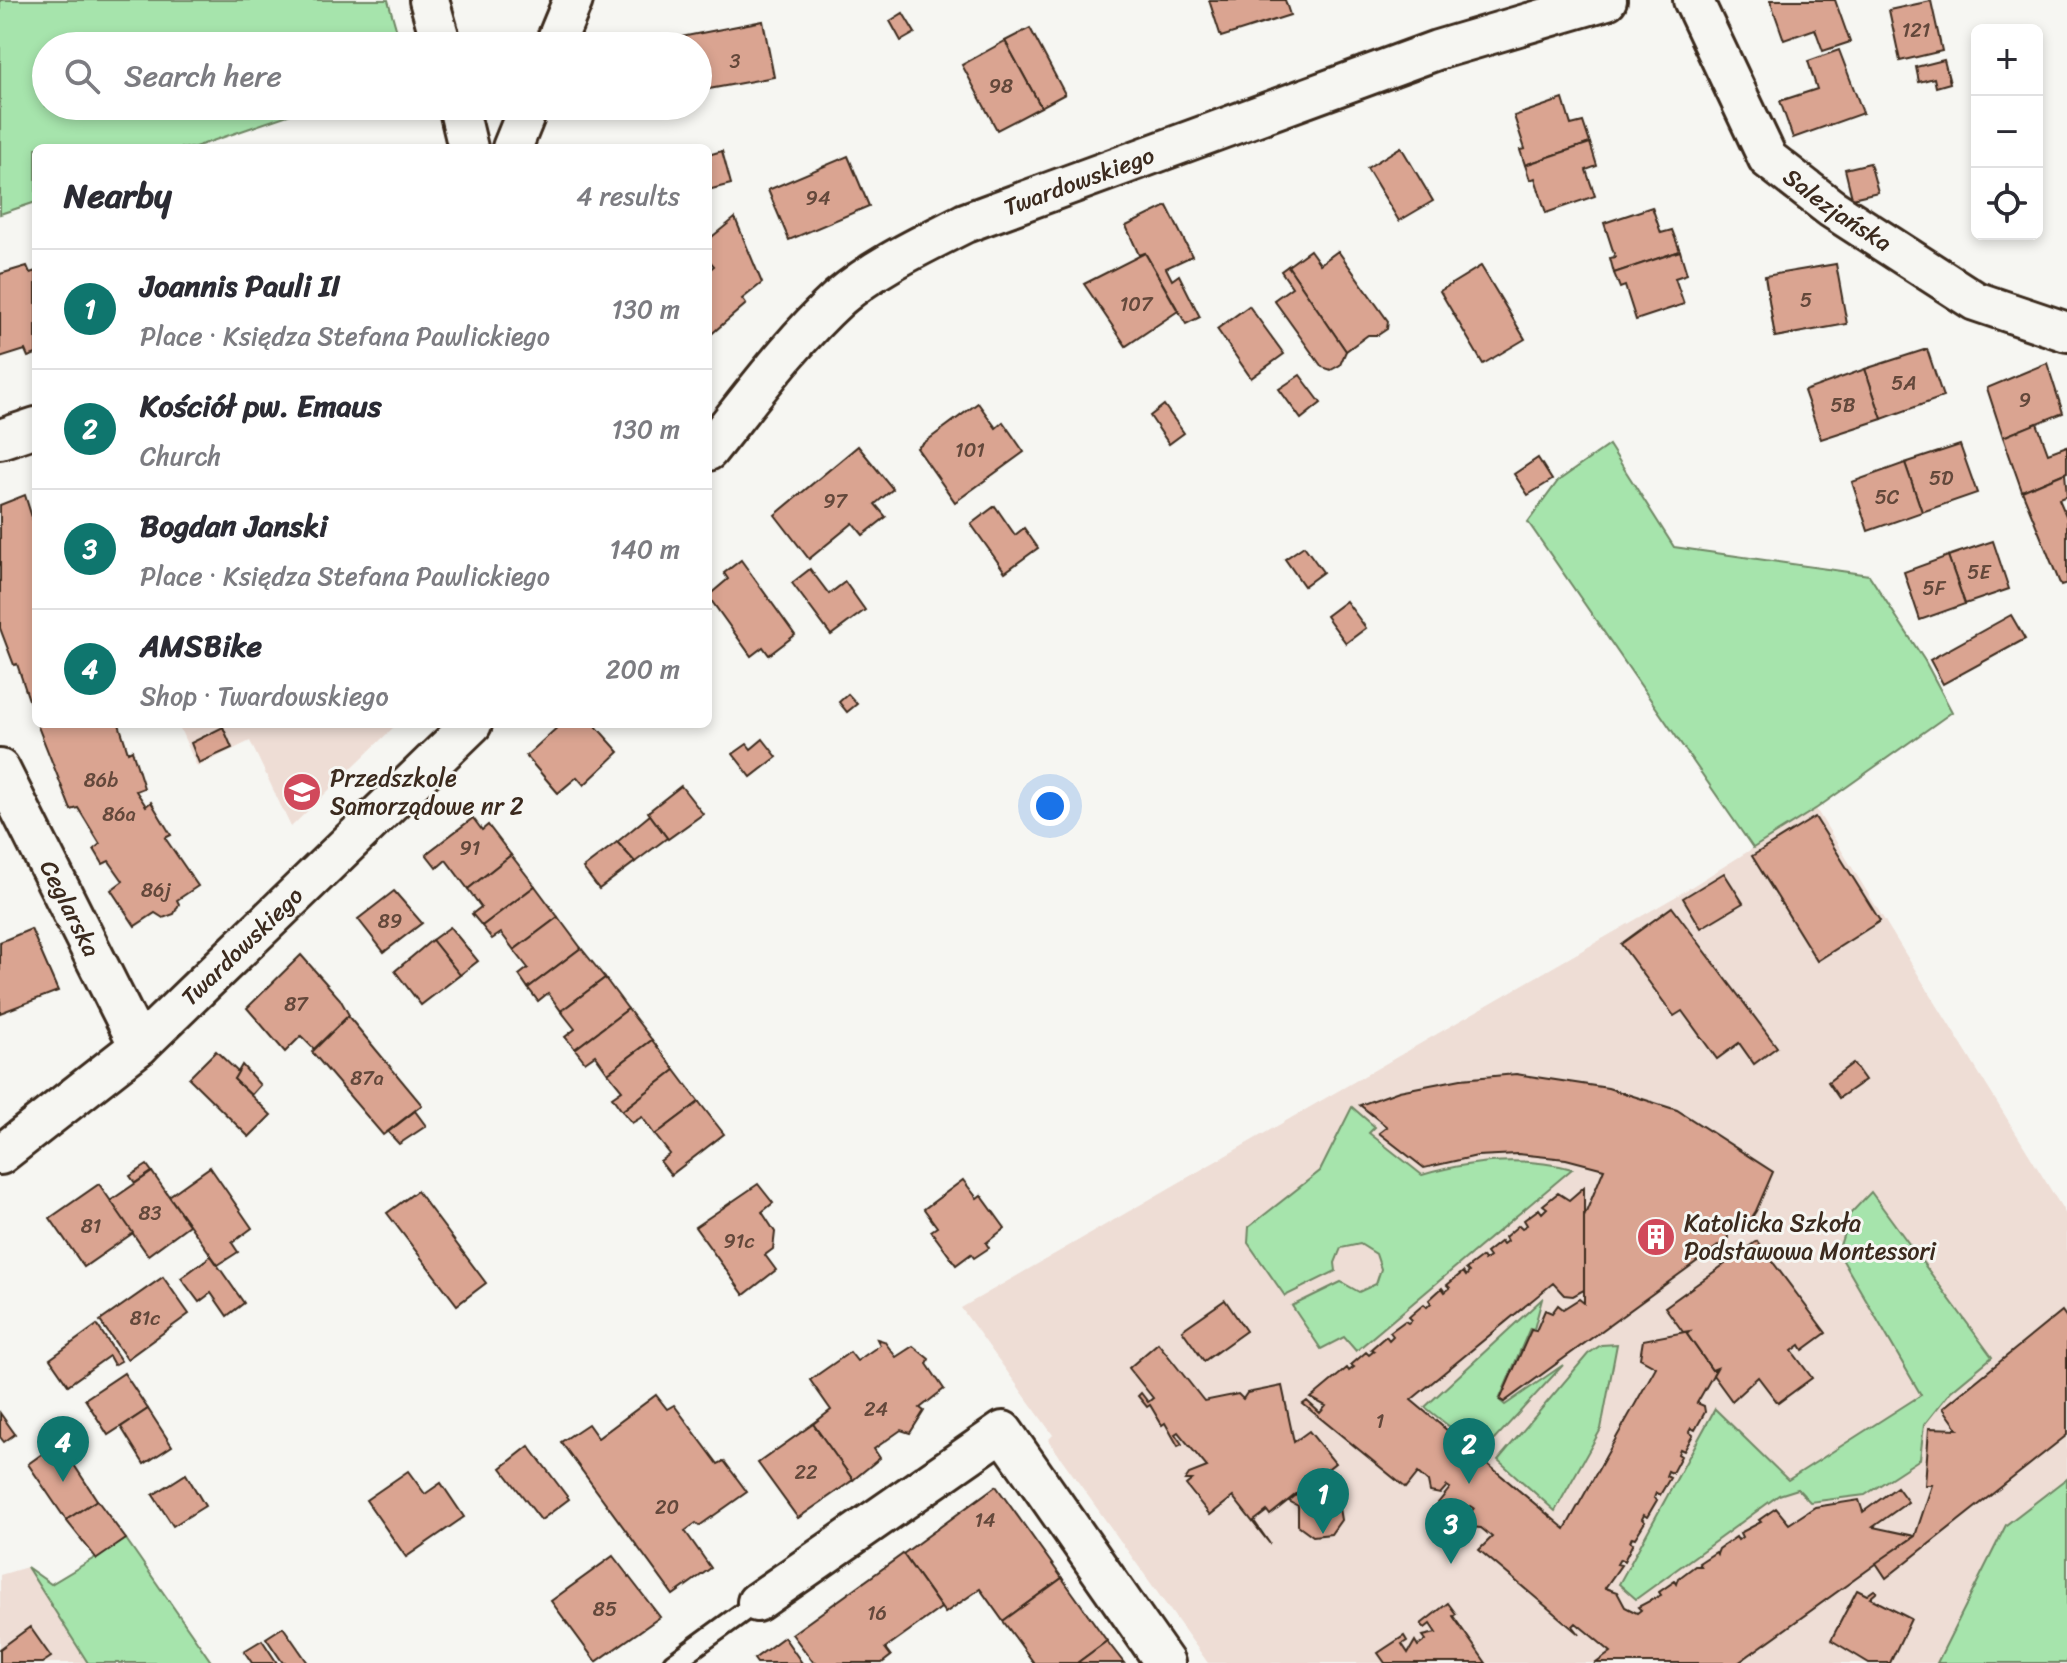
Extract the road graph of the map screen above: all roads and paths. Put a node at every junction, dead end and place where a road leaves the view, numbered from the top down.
1 (429, 0) edge
2 (573, 0) edge
3 (1607, 0) edge
4 (1693, 0) edge
5 (1528, 13) edge
6 (438, 32) edge
7 (560, 32) edge
8 (461, 120) edge
9 (523, 120) edge
10 (467, 144) edge
11 (514, 144) edge
12 (2067, 332) edge
13 (32, 428) edge
14 (0, 439) edge
15 (712, 446) edge
16 (468, 728) edge
17 (0, 769) edge
18 (139, 1046) junction
19 (0, 1155) edge
20 (757, 1602) joint
21 (673, 1663) edge
22 (1165, 1663) edge

1 - 6 street
2 - 7 street
3 - 5 street, Twardowskiego
4 - 12 street, Salezjańska
5 - 15 street, Twardowskiego
8 - 10 street
9 - 11 street
13 - 14 street
16 - 18 street, Twardowskiego
17 - 18 street, Ceglarska
18 - 19 street, Twardowskiego
20 - 21 lane
20 - 22 street

